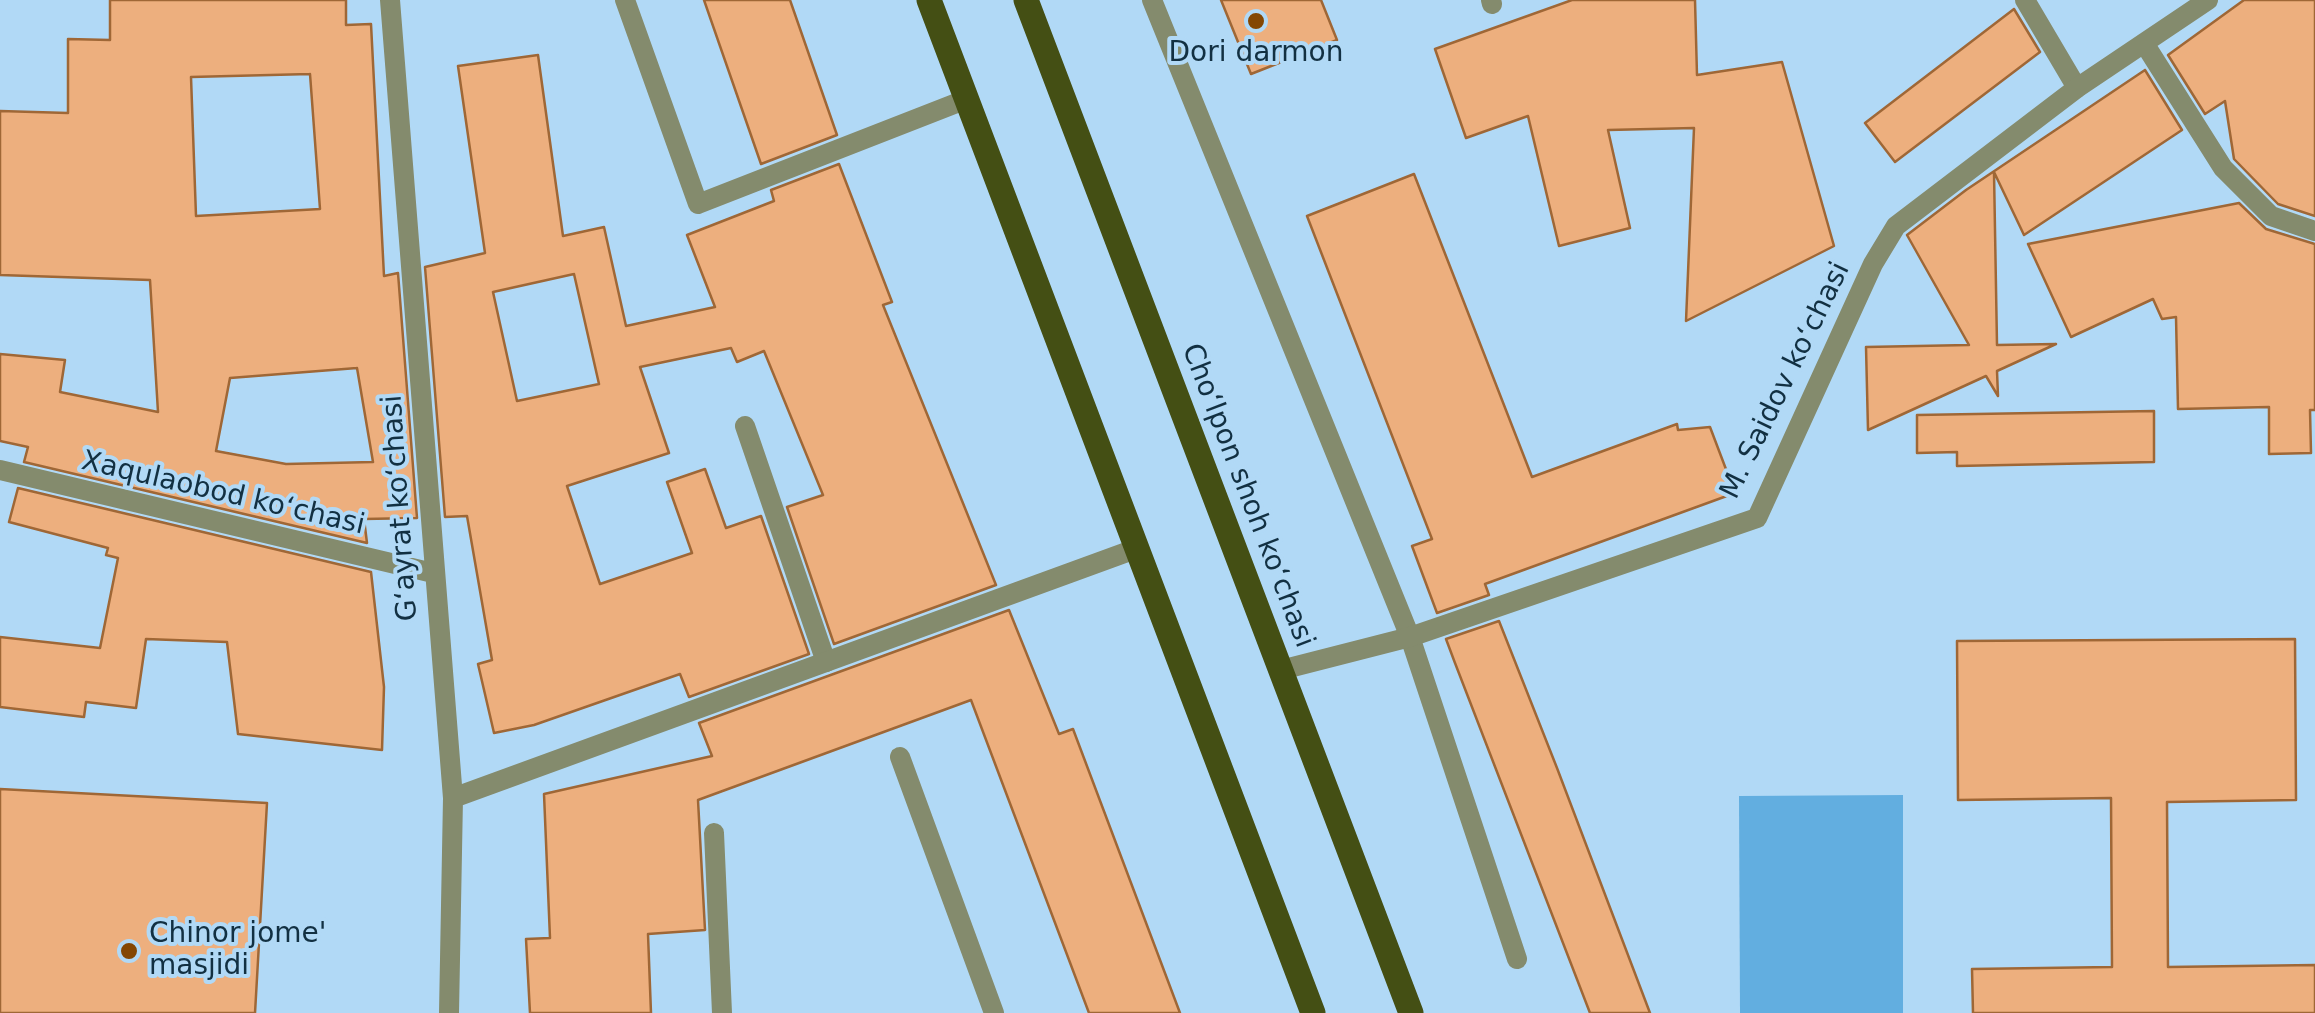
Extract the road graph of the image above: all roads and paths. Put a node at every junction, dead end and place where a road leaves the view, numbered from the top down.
1 (390, 0) edge
2 (625, 0) edge
3 (929, 0) edge
4 (1026, 0) edge
5 (1152, 0) edge
6 (2024, 0) edge
7 (2208, 0) edge
8 (2144, 43) junction
9 (2077, 88) junction
10 (967, 99) junction
11 (2315, 231) edge
12 (745, 426) dead end
13 (0, 470) edge
14 (1138, 548) junction
15 (433, 573) junction
16 (1410, 637) junction
17 (826, 662) junction
18 (1282, 670) junction
19 (900, 757) dead end
20 (453, 798) junction
21 (714, 833) dead end
22 (1517, 959) dead end
23 (449, 1013) edge
24 (722, 1013) edge
25 (994, 1013) edge
26 (1313, 1013) edge
27 (1411, 1013) edge

1 - 15 street, Gʻayrat koʻchasi
2 - 10 street
3 - 10 main road
4 - 18 main road, Choʻlpon shoh koʻchasi
5 - 16 street
6 - 9 street
7 - 8 street, M. Saidov koʻchasi
8 - 9 street, M. Saidov koʻchasi
8 - 11 street
9 - 16 street, M. Saidov koʻchasi
10 - 14 main road
12 - 17 street
13 - 15 street, Xaqulaobod koʻchasi
14 - 17 street
14 - 26 main road
15 - 20 street, Gʻayrat koʻchasi
16 - 18 street, M. Saidov koʻchasi
16 - 22 street
17 - 20 street
18 - 27 main road, Choʻlpon shoh koʻchasi
19 - 25 street
20 - 23 street, Gʻayrat koʻchasi
21 - 24 street

